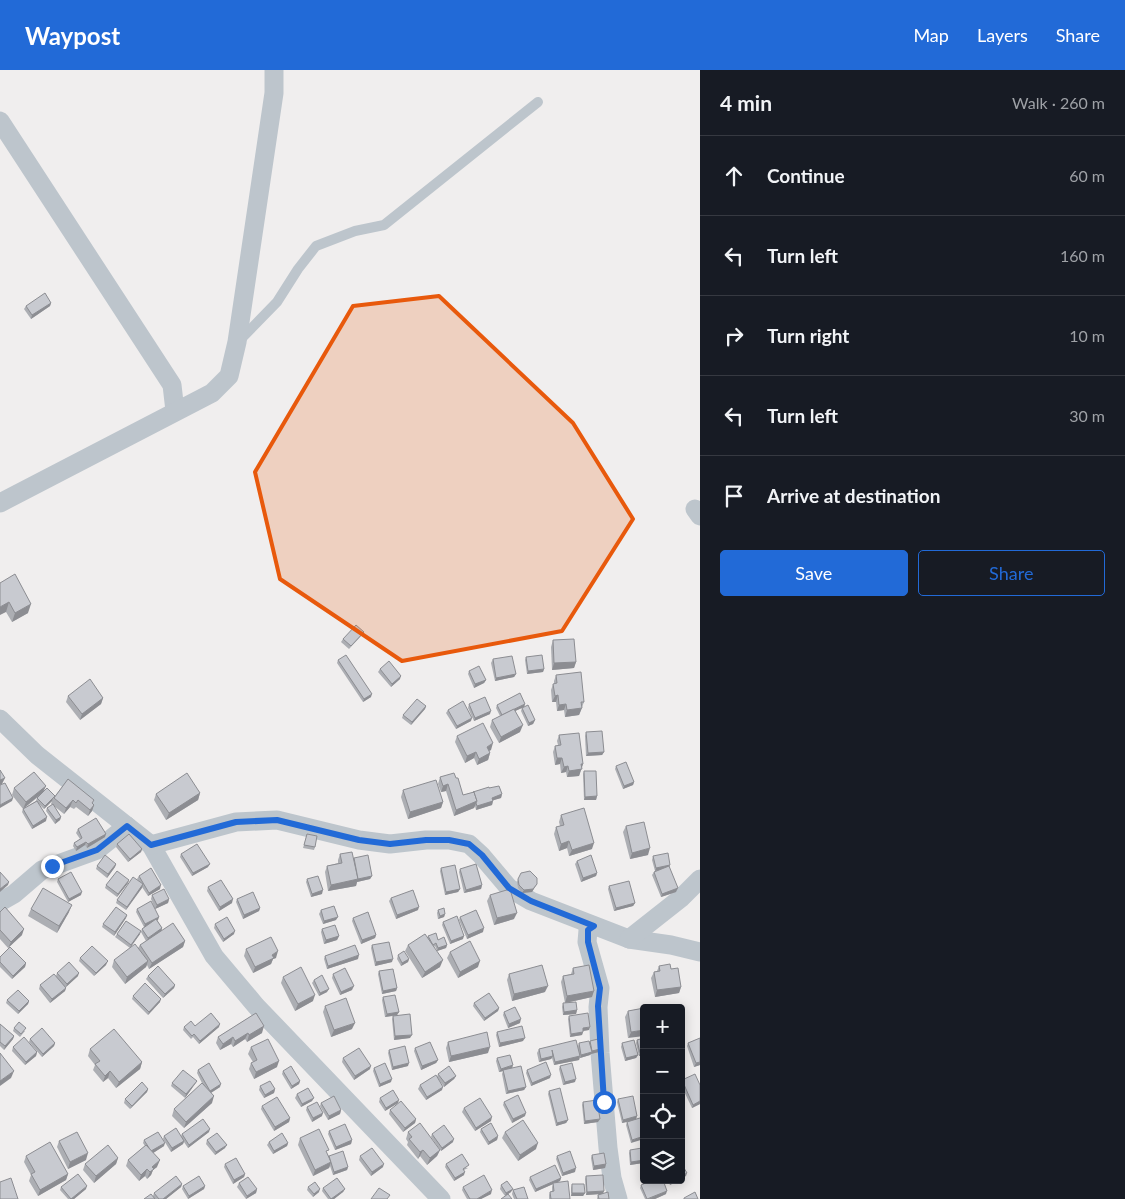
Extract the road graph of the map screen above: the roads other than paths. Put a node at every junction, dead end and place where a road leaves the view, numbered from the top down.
1 (274, 70) edge
2 (538, 102) dead end
3 (0, 121) edge
4 (237, 342) junction
5 (175, 411) junction
6 (0, 503) edge
7 (0, 719) edge
8 (127, 826) junction
9 (151, 845) junction
10 (700, 879) edge
11 (0, 902) edge
12 (594, 926) junction
13 (629, 939) junction
14 (700, 952) edge
15 (442, 1199) edge
16 (618, 1199) edge

1 - 4 street
2 - 4 lane
3 - 5 street
4 - 5 street
5 - 6 street
7 - 8 street
8 - 9 street
8 - 11 street
9 - 12 street
9 - 15 street
10 - 13 street
12 - 13 street
12 - 16 street
13 - 14 street

